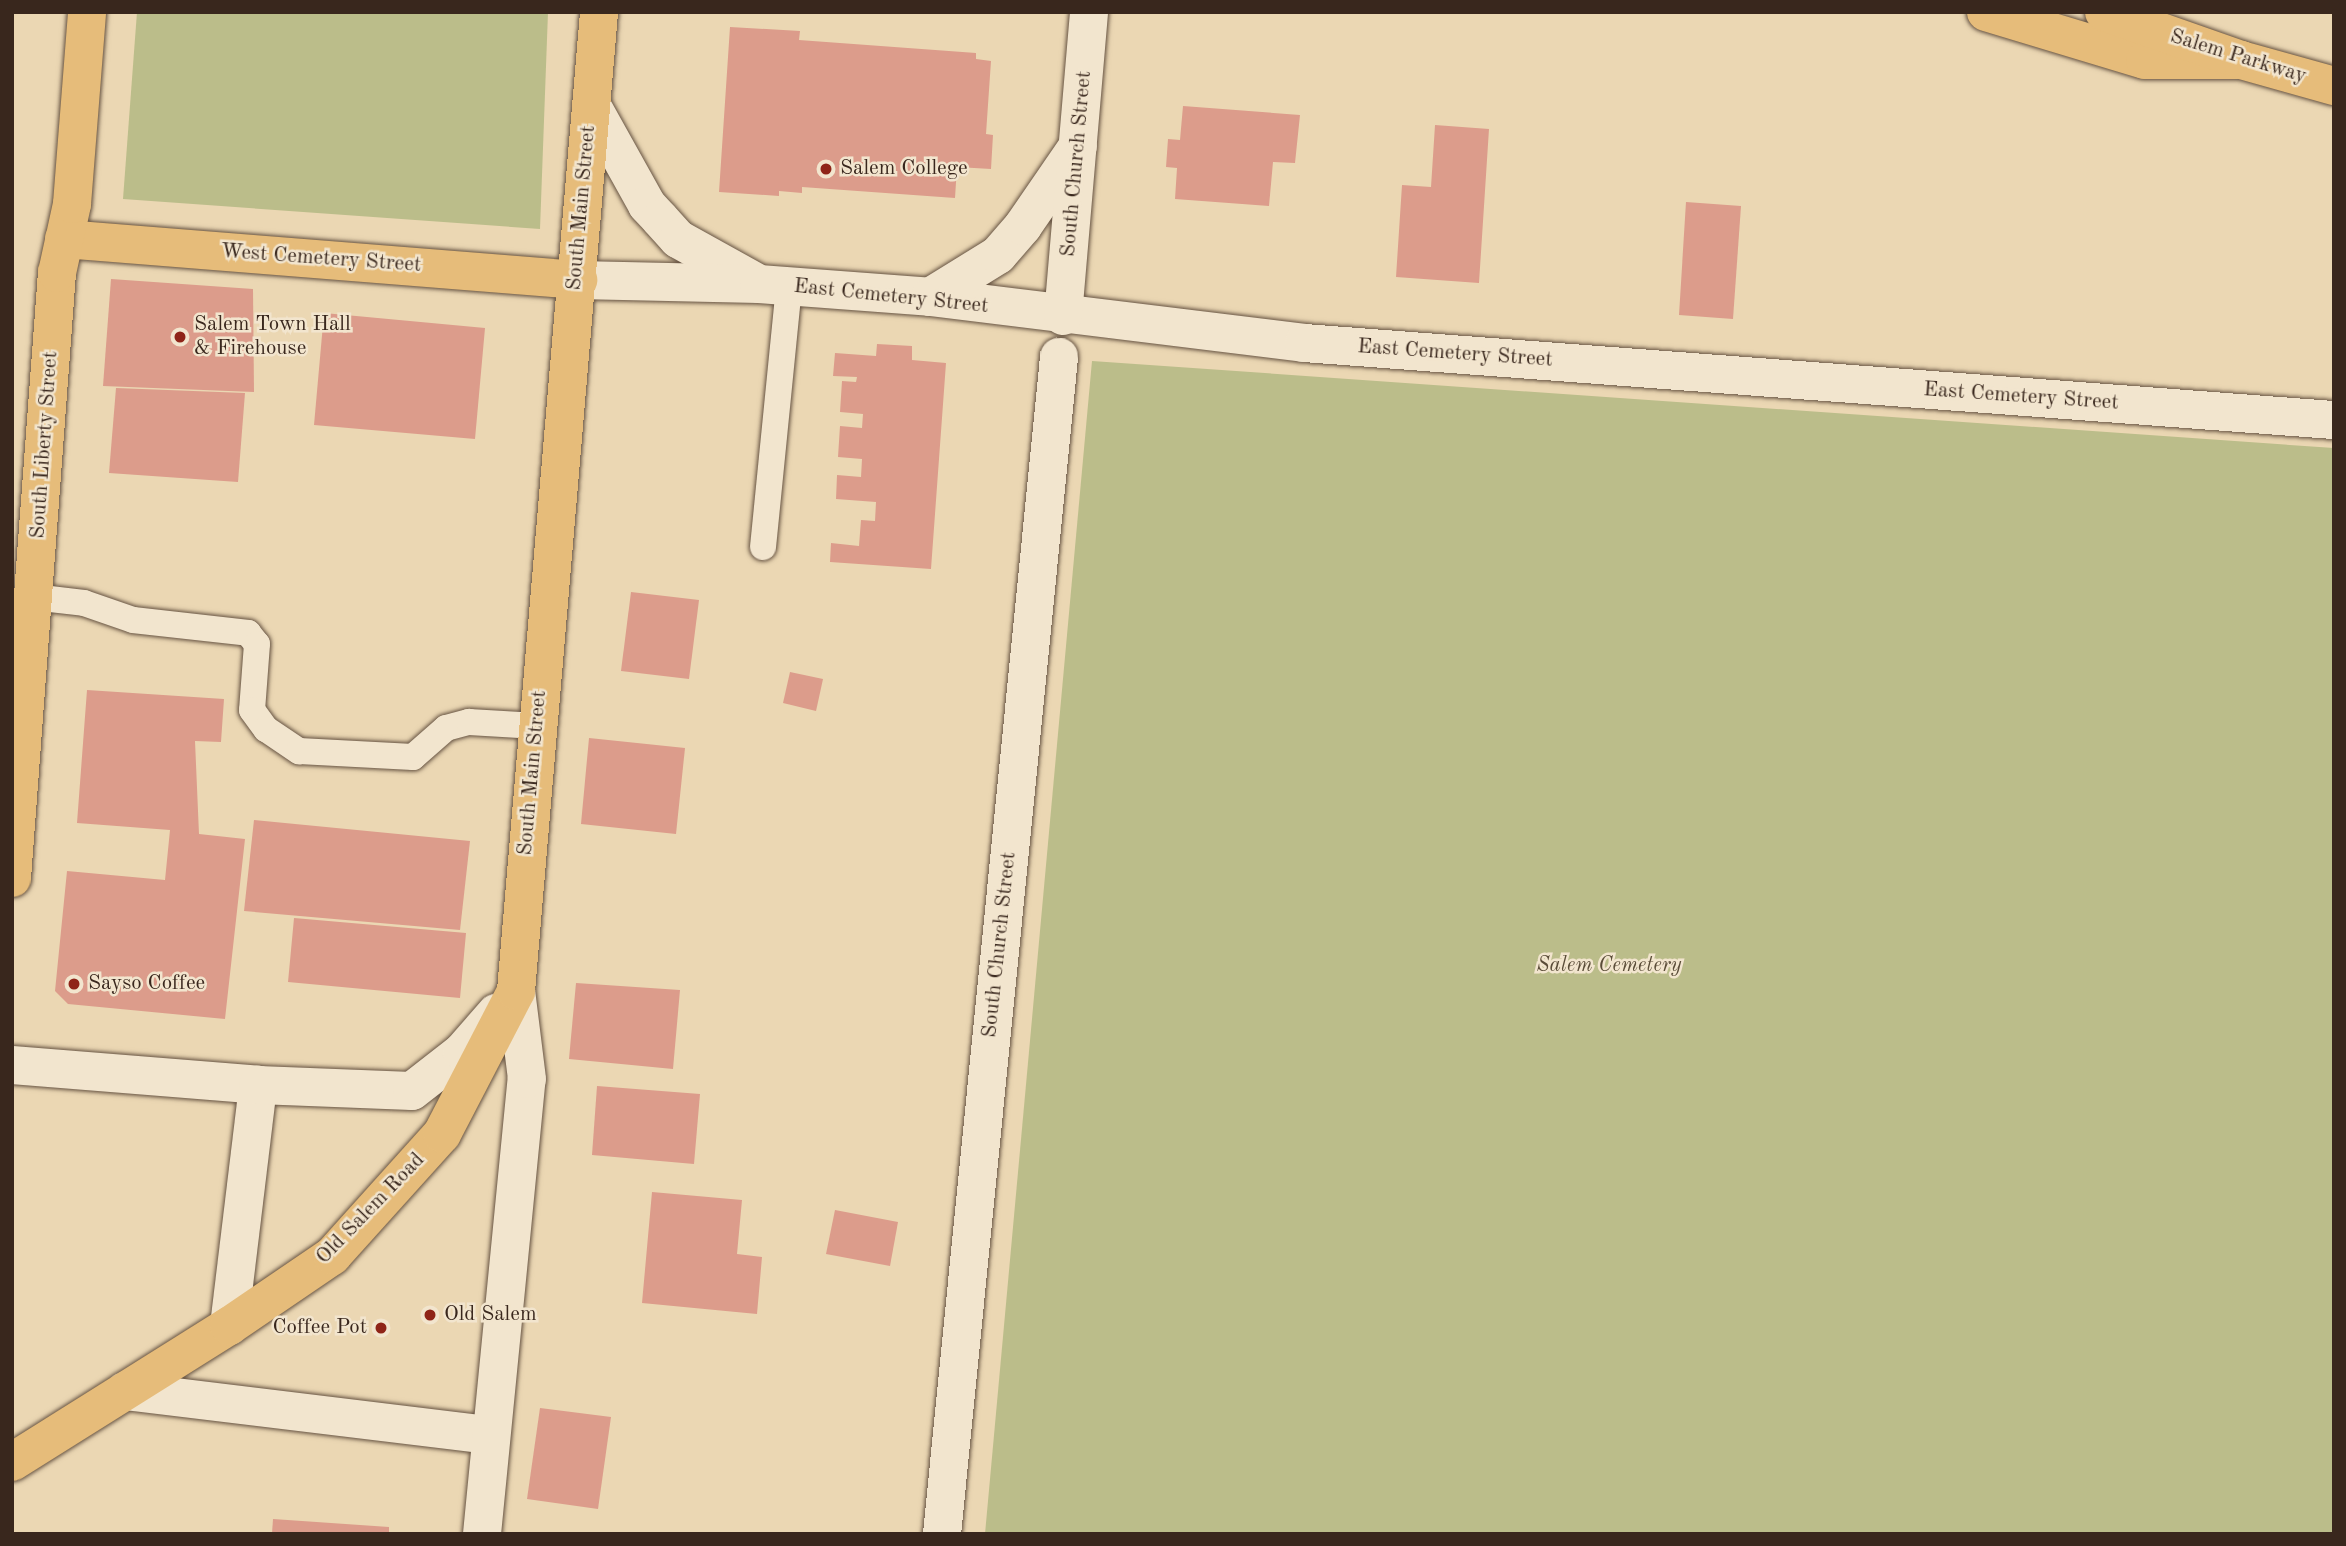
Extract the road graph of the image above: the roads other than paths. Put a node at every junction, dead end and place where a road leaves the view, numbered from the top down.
1 (87, 12) edge
2 (599, 12) edge
3 (1089, 12) edge
4 (1986, 12) edge
5 (2104, 12) edge
6 (2241, 60) junction
7 (2334, 86) edge
8 (592, 106) junction
9 (1079, 144) junction
10 (64, 240) junction
11 (578, 280) junction
12 (774, 285) junction
13 (930, 297) junction
14 (1063, 316) junction
15 (1059, 357) dead end
16 (2334, 420) edge
17 (763, 547) dead end
18 (33, 597) junction
19 (537, 726) junction
20 (12, 878) edge
21 (516, 991) junction
22 (12, 1065) edge
23 (258, 1085) junction
24 (229, 1326) junction
25 (125, 1391) junction
26 (490, 1435) junction
27 (12, 1462) edge
28 (482, 1534) edge
29 (943, 1534) edge

1 - 10 main road, South Liberty Street
2 - 8 main road, South Main Street
3 - 9 street, South Church Street
4 - 6 main road
5 - 6 main road, Salem Parkway
6 - 7 main road, Salem Parkway
8 - 11 main road, South Main Street
8 - 12 street
9 - 13 street
9 - 14 street, South Church Street
10 - 11 main road, West Cemetery Street
10 - 18 main road, South Liberty Street
11 - 12 street, East Cemetery Street
11 - 19 main road, South Main Street
12 - 13 street, East Cemetery Street
12 - 17 lane
13 - 14 street, East Cemetery Street
14 - 16 street, East Cemetery Street
15 - 29 street, South Church Street
18 - 19 lane
18 - 20 main road, South Liberty Street
19 - 21 main road, South Main Street
21 - 23 street
21 - 24 main road, Old Salem Road
21 - 26 street, South Main Street
22 - 23 street
23 - 24 street
24 - 25 main road, Old Salem Road
25 - 26 street
25 - 27 main road, Old Salem Road
26 - 28 street, South Main Street

